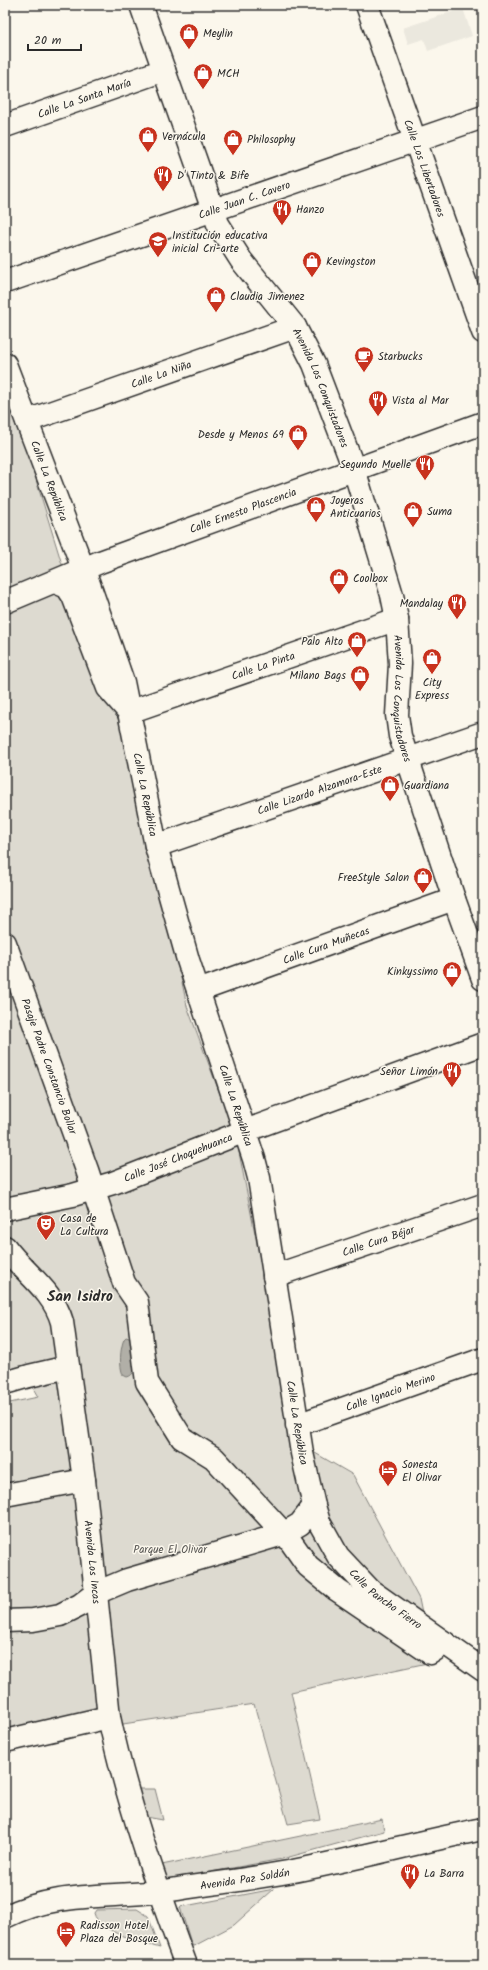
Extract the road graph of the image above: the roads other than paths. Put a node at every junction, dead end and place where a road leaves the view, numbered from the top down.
1 (141, 5) edge
2 (367, 5) edge
3 (164, 70) junction
4 (483, 117) edge
5 (5, 126) edge
6 (414, 142) junction
7 (212, 209) junction
8 (5, 282) edge
9 (295, 326) junction
10 (483, 332) edge
11 (5, 364) edge
12 (27, 421) junction
13 (483, 423) edge
14 (354, 469) junction
15 (83, 570) junction
16 (55, 582) junction
17 (5, 602) edge
18 (397, 619) junction
19 (129, 712) junction
20 (483, 733) edge
21 (407, 761) junction
22 (156, 846) junction
23 (454, 899) junction
24 (5, 943) edge
25 (483, 979) edge
26 (198, 991) junction
27 (483, 1044) edge
28 (244, 1131) junction
29 (93, 1190) junction
30 (483, 1205) edge
31 (5, 1209) edge
32 (5, 1247) edge
33 (274, 1276) junction
34 (483, 1359) edge
35 (68, 1367) junction
36 (5, 1371) edge
37 (29, 1376) junction
38 (5, 1384) edge
39 (297, 1425) junction
40 (84, 1480) junction
41 (5, 1495) edge
42 (314, 1506) junction
43 (283, 1534) junction
44 (96, 1593) junction
45 (5, 1621) edge
46 (445, 1642) junction
47 (483, 1670) edge
48 (109, 1717) junction
49 (6, 1735) edge
50 (483, 1829) edge
51 (159, 1892) junction
52 (5, 1917) edge
53 (186, 1965) edge

1 - 3 street, Avenida Los Conquistadores
2 - 6 street, Calle Los Libertadores
3 - 5 street, Calle La Santa María
3 - 7 street, Avenida Los Conquistadores
4 - 6 street, Calle Juan C. Cavero
6 - 7 street, Calle Juan C. Cavero
6 - 10 street, Calle Los Libertadores
7 - 8 street, Calle Juan C. Cavero
7 - 9 street, Avenida Los Conquistadores
9 - 12 street, Calle La Niña
9 - 14 street, Avenida Los Conquistadores
11 - 12 street, Calle La República
12 - 15 street, Calle La República
13 - 14 street, Calle Ernesto Plascencia
14 - 15 street, Calle Ernesto Plascencia
14 - 18 street, Avenida Los Conquistadores
15 - 16 street, Calle Ernesto Plascencia
15 - 19 street, Calle La República
16 - 17 street, Calle Ernesto Plascencia
16 - 19 street, Calle La República
18 - 19 street, Calle La Pinta
18 - 21 street, Avenida Los Conquistadores
19 - 22 street, Calle La República
20 - 21 street, Calle Lizardo Alzamora-Este
21 - 22 street, Calle Lizardo Alzamora-Este
21 - 23 street, Avenida Los Conquistadores
22 - 26 street, Calle La República
23 - 25 street, Avenida Los Conquistadores
23 - 26 street, Calle Cura Muñecas
24 - 29 street, Pasaje Padre Constancio Bollar
26 - 28 street, Calle La República
27 - 28 street, Calle José Choquehuanca
28 - 29 street, Calle José Choquehuanca
28 - 33 street, Calle La República
29 - 31 street, Calle José Choquehuanca
29 - 43 street, Pasaje Padre Constancio Bollar
30 - 33 street, Calle Cura Béjar
32 - 35 street, Avenida Los Incas
33 - 39 street, Calle La República
34 - 39 street, Calle Ignacio Merino
35 - 37 street
35 - 40 street, Avenida Los Incas
36 - 37 street
37 - 38 street
39 - 42 street, Calle La República
40 - 41 street
40 - 44 street, Avenida Los Incas
42 - 43 street
42 - 46 street, Calle Pancho Fierro
43 - 44 street
43 - 46 street, Pasaje Padre Constancio Bollar
44 - 45 street
44 - 48 street, Avenida Los Incas
46 - 47 street, Calle Pancho Fierro
48 - 49 street
48 - 51 street, Avenida Los Incas
50 - 51 street, Avenida Paz Soldán
51 - 52 street, Avenida Paz Soldán
51 - 53 street, Avenida Los Incas

